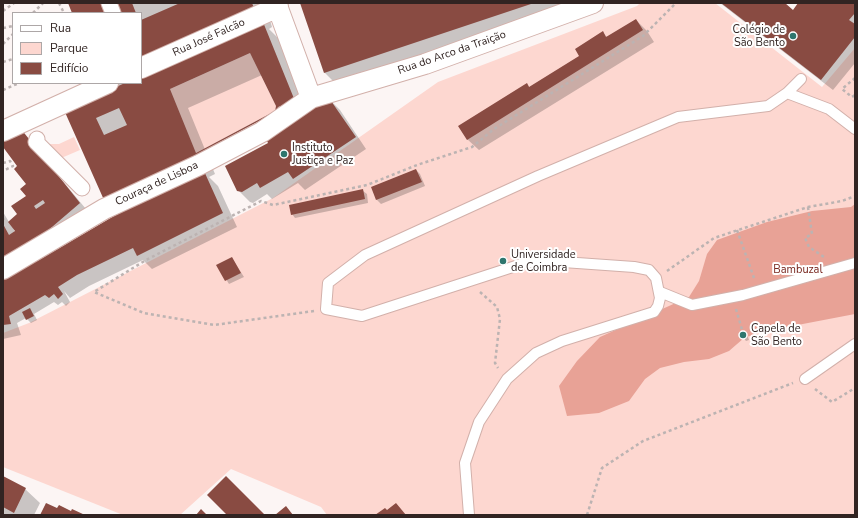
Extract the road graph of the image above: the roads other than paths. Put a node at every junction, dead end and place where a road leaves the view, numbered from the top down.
1 (108, 3) edge
2 (593, 3) edge
3 (277, 5) edge
4 (112, 12) edge
5 (142, 68) edge
6 (801, 79) dead end
7 (106, 84) edge
8 (787, 93) junction
9 (311, 98) junction
10 (855, 129) edge
11 (3, 131) edge
12 (37, 139) dead end
13 (82, 188) dead end
14 (855, 263) edge
15 (3, 269) edge
16 (660, 292) junction
17 (855, 344) edge
18 (805, 379) road end
19 (469, 515) edge

1 - 4 street
2 - 9 street, Rua do Arco da Traição
3 - 5 street, Rua José Falcão
3 - 9 street
6 - 8 lane
7 - 11 street
8 - 10 lane
8 - 16 lane
9 - 15 street, Couraça de Lisboa
12 - 13 street
14 - 16 lane
16 - 19 lane
17 - 18 lane

